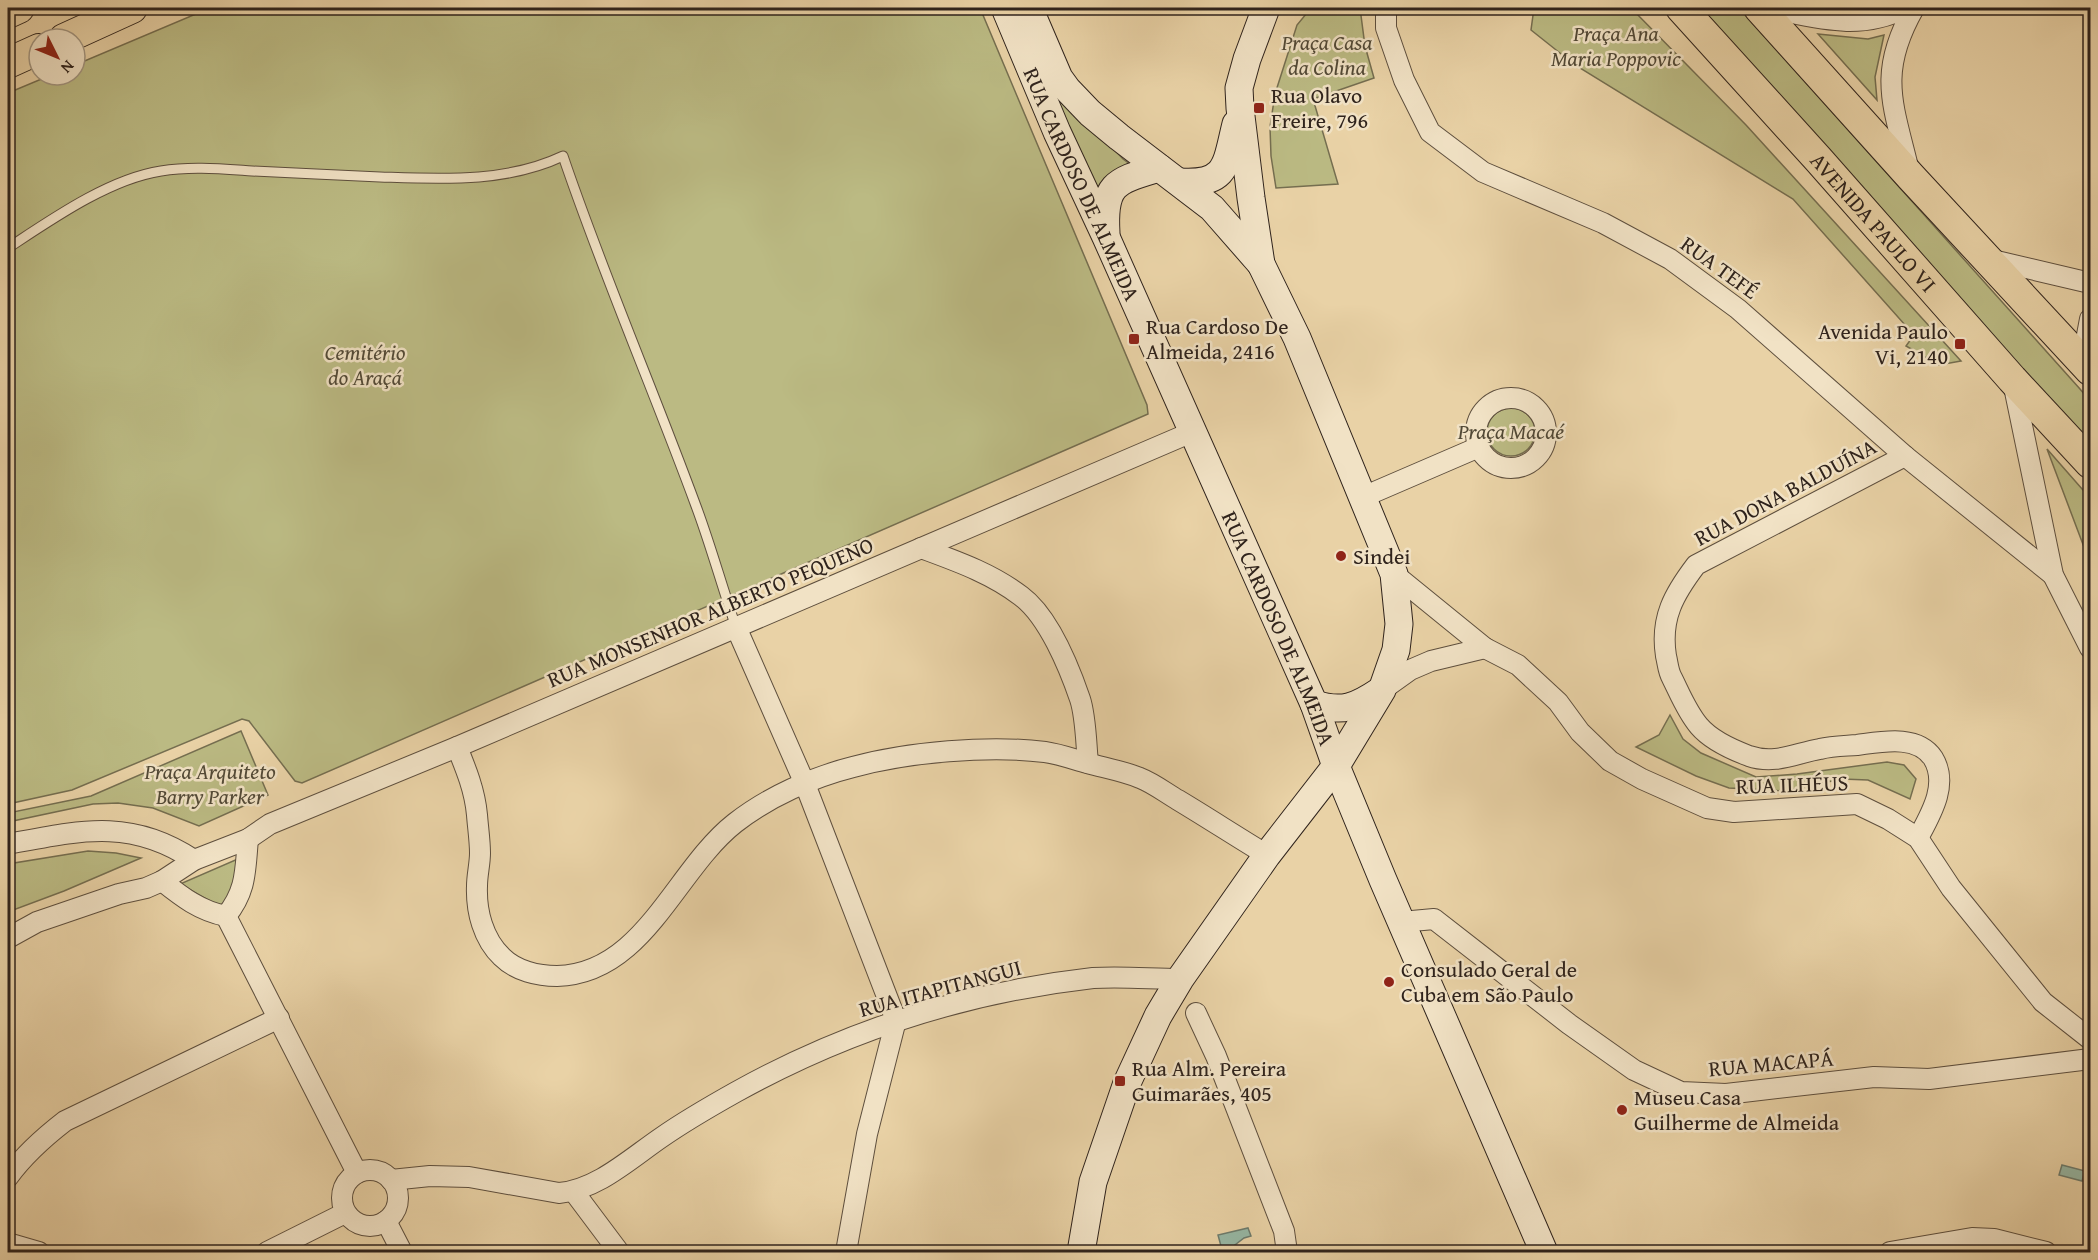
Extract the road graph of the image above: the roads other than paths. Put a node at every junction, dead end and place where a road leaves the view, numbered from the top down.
1 (19, 8) edge
2 (132, 8) edge
3 (1005, 8) edge
4 (1029, 8) edge
5 (1266, 8) edge
6 (1386, 8) edge
7 (1681, 8) edge
8 (1759, 8) edge
9 (1767, 8) edge
10 (1905, 8) edge
11 (1914, 8) edge
12 (8, 13) edge
13 (87, 29) edge
14 (27, 55) edge
15 (8, 63) edge
16 (1240, 108) junction
17 (1170, 175) junction
18 (1911, 177) junction
19 (1106, 237) junction
20 (8, 248) edge
21 (1988, 259) junction
22 (1261, 264) junction
23 (2091, 283) edge
24 (2091, 319) edge
25 (2091, 343) edge
26 (2091, 370) edge
27 (2012, 379) junction
28 (1192, 432) junction
29 (1479, 447) dead end
30 (1905, 456) junction
31 (2091, 463) edge
32 (1363, 497) junction
33 (921, 548) junction
34 (1394, 574) junction
35 (2053, 575) junction
36 (736, 627) junction
37 (1485, 648) junction
38 (2091, 648) edge
39 (1382, 690) junction
40 (1314, 704) junction
41 (457, 747) junction
42 (1088, 763) junction
43 (1336, 766) junction
44 (805, 784) junction
45 (1308, 802) junction
46 (1355, 810) junction
47 (248, 838) junction
48 (1918, 838) junction
49 (8, 844) edge
50 (1267, 855) junction
51 (194, 860) junction
52 (162, 881) junction
53 (226, 916) junction
54 (1401, 922) junction
55 (8, 938) edge
56 (1180, 979) junction
57 (1196, 1013) dead end
58 (279, 1018) junction
59 (896, 1020) junction
60 (2091, 1039) edge
61 (2091, 1059) edge
62 (357, 1173) junction
63 (8, 1177) edge
64 (391, 1180) junction
65 (574, 1192) junction
66 (345, 1213) junction
67 (386, 1221) junction
68 (1284, 1231) junction
69 (8, 1243) edge
70 (39, 1252) edge
71 (267, 1252) edge
72 (402, 1252) edge
73 (619, 1252) edge
74 (846, 1252) edge
75 (1082, 1252) edge
76 (1287, 1252) edge
77 (1295, 1252) edge
78 (1544, 1252) edge
79 (1890, 1252) edge
80 (2046, 1252) edge

1 - 12 main road
2 - 13 main road
3 - 19 main road, RUA CARDOSO DE ALMEIDA
4 - 17 main road, RUA CARDOSO DE ALMEIDA
5 - 16 main road
6 - 30 street, RUA TEFÉ
7 - 27 main road, AVENIDA PAULO VI
8 - 18 main road
9 - 10 street
11 - 18 street
14 - 15 main road
16 - 17 main road
16 - 22 main road
17 - 19 main road
17 - 22 main road, RUA CARDOSO DE ALMEIDA
18 - 21 main road
19 - 28 main road, RUA CARDOSO DE ALMEIDA
20 - 36 lane
21 - 23 street
21 - 26 main road
22 - 32 main road
24 - 25 street
27 - 31 main road, AVENIDA PAULO VI
27 - 35 street
28 - 33 street, RUA MONSENHOR ALBERTO PEQUENO
28 - 40 main road, RUA CARDOSO DE ALMEIDA
29 - 32 street
30 - 35 street, RUA TEFÉ
30 - 48 street, RUA DONA BALDUÍNA
32 - 34 main road
33 - 36 street, RUA MONSENHOR ALBERTO PEQUENO
33 - 42 street
34 - 37 street, RUA ILHÉUS
34 - 39 main road
35 - 38 street
36 - 41 street, RUA MONSENHOR ALBERTO PEQUENO
36 - 44 street
37 - 39 street
37 - 48 street, RUA ILHÉUS
39 - 40 main road
39 - 43 main road
40 - 43 main road, RUA CARDOSO DE ALMEIDA
41 - 44 street
41 - 47 street, RUA MONSENHOR ALBERTO PEQUENO
42 - 44 street
42 - 50 street
43 - 45 main road
43 - 46 main road, RUA CARDOSO DE ALMEIDA
44 - 59 street
45 - 46 main road
45 - 50 main road
46 - 54 main road, RUA CARDOSO DE ALMEIDA
47 - 51 street, RUA MONSENHOR ALBERTO PEQUENO
47 - 53 street
48 - 60 street, RUA ILHÉUS
49 - 51 street
50 - 56 main road
51 - 52 street, RUA MONSENHOR ALBERTO PEQUENO
52 - 53 street
52 - 55 street, RUA MONSENHOR ALBERTO PEQUENO
53 - 58 street
54 - 61 street, RUA MACAPÁ
54 - 78 main road, RUA CARDOSO DE ALMEIDA
56 - 59 street, RUA ITAPITANGUI
56 - 75 main road
57 - 68 street
58 - 62 street
58 - 63 street
59 - 65 street, RUA ITAPITANGUI
59 - 74 street
62 - 64 street
62 - 66 street
64 - 65 street
64 - 67 street
65 - 73 street
66 - 67 street
66 - 71 street
67 - 72 street
68 - 76 street
68 - 77 street
69 - 70 street
79 - 80 street

